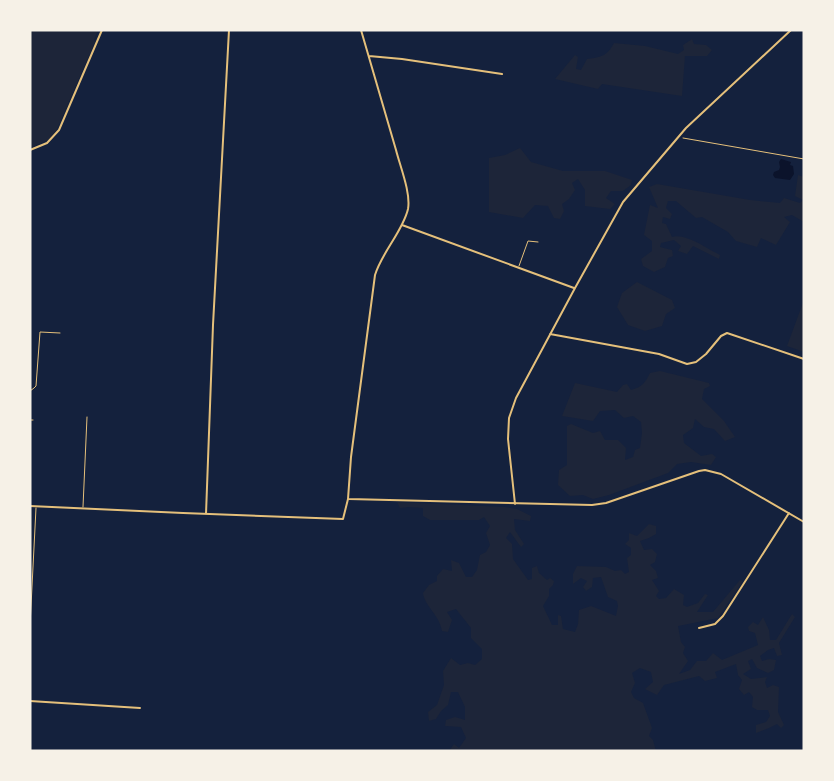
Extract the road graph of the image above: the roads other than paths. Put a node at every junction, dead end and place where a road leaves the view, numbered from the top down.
1 (102, 30) edge
2 (229, 30) edge
3 (361, 30) edge
4 (791, 30) edge
5 (369, 56) junction
6 (502, 74) dead end
7 (30, 150) edge
8 (402, 225) junction
9 (538, 242) dead end
10 (519, 267) junction
11 (574, 288) junction
12 (60, 333) dead end
13 (550, 334) junction
14 (804, 359) edge
15 (30, 391) edge
16 (87, 417) dead end
17 (30, 420) edge
18 (33, 420) dead end
19 (348, 499) junction
20 (515, 504) junction
21 (30, 506) edge
22 (36, 506) junction
23 (83, 508) junction
24 (789, 513) junction
25 (206, 514) junction
26 (804, 522) edge
27 (30, 627) edge
28 (699, 628) dead end
29 (30, 701) edge
30 (140, 708) dead end

1 - 7 street
2 - 25 street
3 - 5 street
4 - 11 street
5 - 6 street
5 - 8 street
8 - 10 street
8 - 19 street
9 - 10 lane
10 - 11 street
11 - 13 street
12 - 15 lane
13 - 14 street
13 - 20 street
16 - 23 lane
17 - 18 lane
19 - 20 street
19 - 25 street
20 - 24 street
21 - 22 street
22 - 23 street
22 - 27 lane
23 - 25 street
24 - 26 street
24 - 28 street
29 - 30 street

